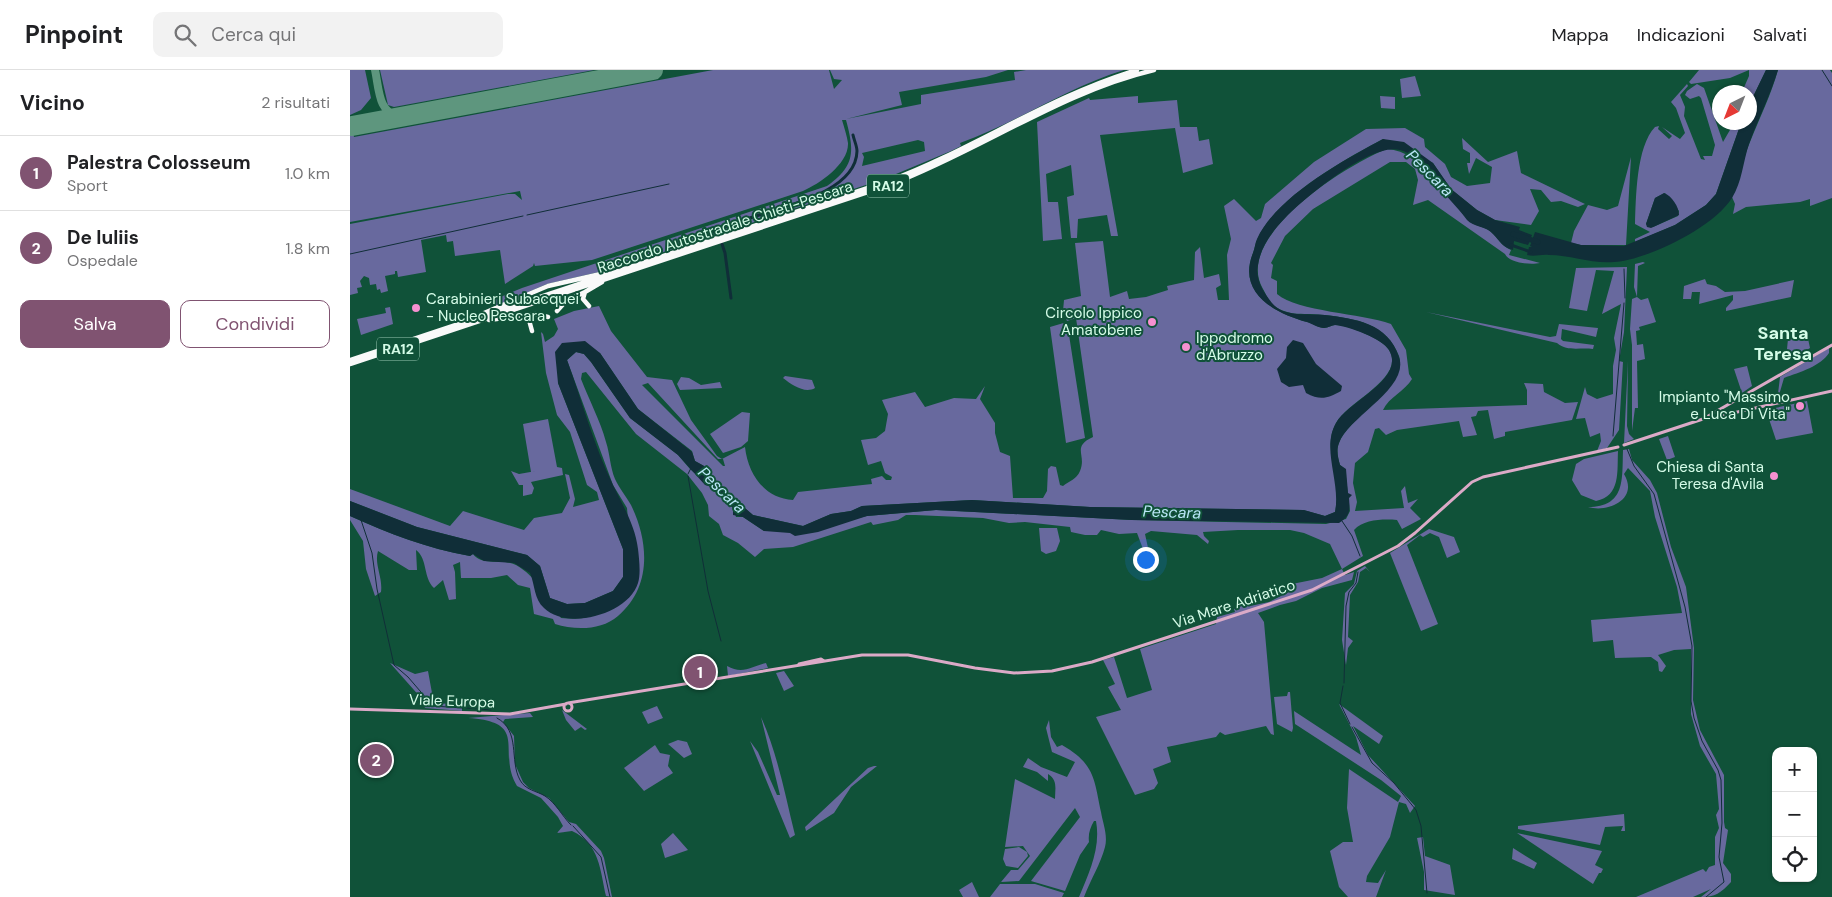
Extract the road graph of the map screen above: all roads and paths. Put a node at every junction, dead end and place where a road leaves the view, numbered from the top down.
1 (1137, 70) edge
2 (1154, 70) edge
3 (632, 266) junction
4 (604, 280) junction
5 (585, 292) junction
6 (589, 306) dead end
7 (557, 311) dead end
8 (520, 316) junction
9 (548, 317) dead end
10 (486, 320) junction
11 (457, 325) junction
12 (532, 331) dead end
13 (1832, 345) edge
14 (350, 360) edge
15 (350, 364) edge
16 (1832, 392) edge
17 (1716, 413) junction
18 (1718, 418) junction
19 (1703, 420) junction
20 (1624, 446) dead end
21 (1618, 447) dead end
22 (815, 661) junction
23 (796, 666) junction
24 (578, 702) junction
25 (567, 703) junction
26 (552, 706) junction
27 (572, 707) junction
28 (350, 709) edge
29 (565, 710) junction

1 - 3 highway, Raccordo Autostradale Chieti-Pescara / RA12
2 - 4 highway, Raccordo Autostradale Chieti-Pescara / RA12
3 - 11 highway, Raccordo Autostradale Chieti-Pescara / RA12
3 - 11 highway
4 - 5 highway
4 - 10 highway, Raccordo Autostradale Chieti-Pescara / RA12
5 - 6 highway
5 - 7 highway
8 - 9 highway
8 - 10 highway
8 - 12 highway
10 - 15 highway, Raccordo Autostradale Chieti-Pescara / RA12
11 - 14 highway, Raccordo Autostradale Chieti-Pescara / RA12
13 - 17 main road
16 - 18 main road
17 - 18 main road
17 - 19 main road
18 - 19 main road
19 - 20 main road
21 - 22 main road, Via Mare Adriatico
22 - 23 main road, Via Mare Adriatico
22 - 23 main road, Via Mare Adriatico
23 - 24 main road, Via Mare Adriatico
24 - 25 main road, Via Mare Adriatico
24 - 27 main road
25 - 26 main road, Viale Europa
25 - 27 main road
25 - 29 main road
26 - 28 main road, Viale Europa
26 - 29 main road, Viale Europa
27 - 29 main road

